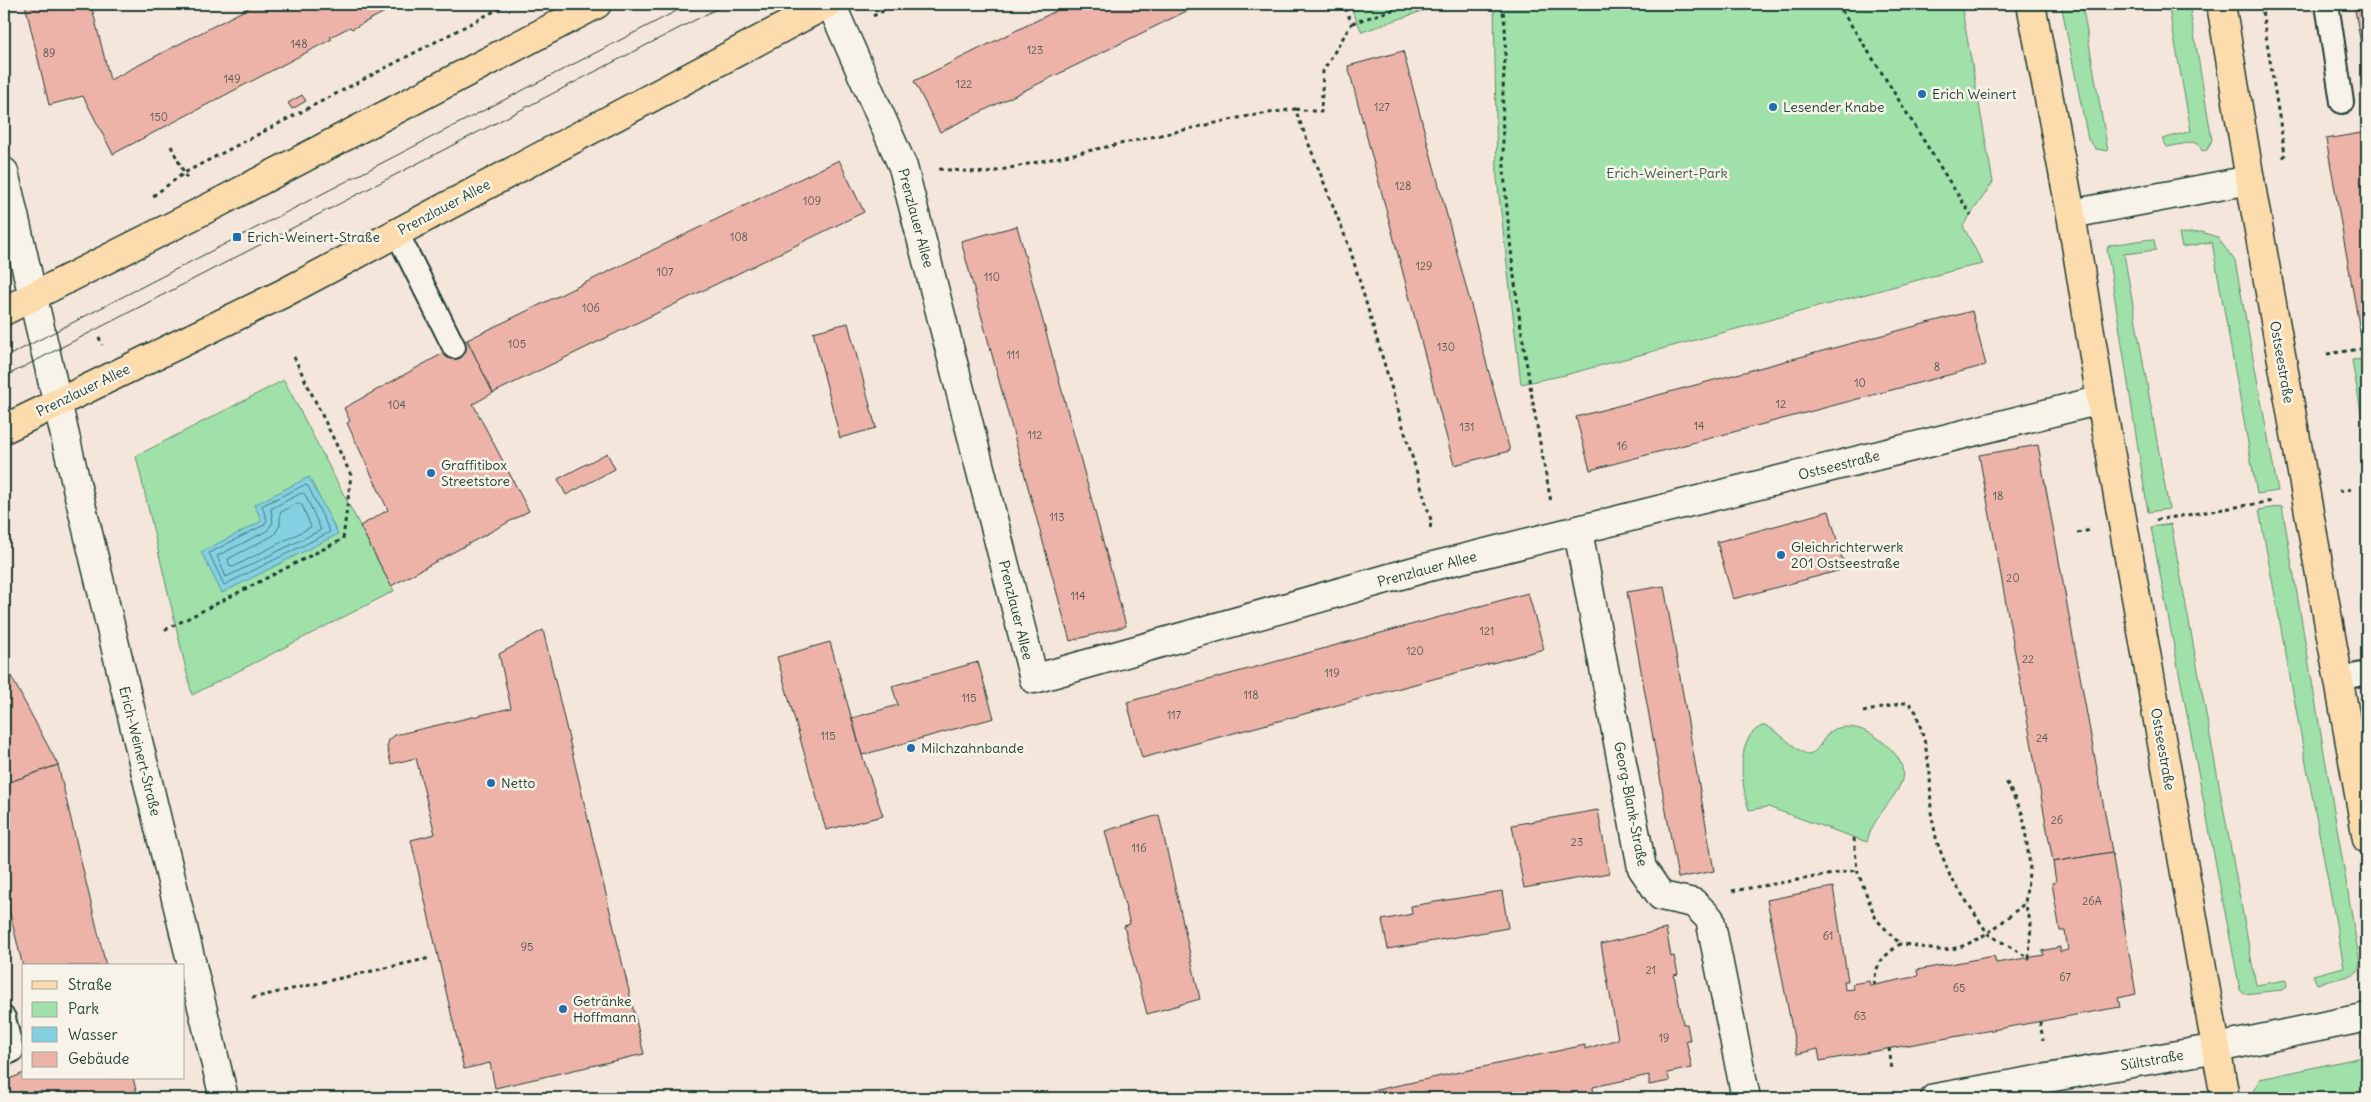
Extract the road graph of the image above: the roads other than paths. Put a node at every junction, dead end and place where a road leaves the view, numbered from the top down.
1 (597, 4) edge
2 (827, 4) edge
3 (831, 4) edge
4 (2031, 4) edge
5 (2222, 4) edge
6 (2327, 4) edge
7 (2342, 102) dead end
8 (4, 172) edge
9 (2250, 180) junction
10 (2071, 214) junction
11 (397, 232) junction
12 (32, 297) junction
13 (4, 312) edge
14 (454, 347) dead end
15 (2101, 400) junction
16 (57, 403) junction
17 (4, 429) edge
18 (1568, 533) junction
19 (2367, 673) edge
20 (2338, 678) junction
21 (2367, 839) edge
22 (2367, 1016) edge
23 (4, 1018) edge
24 (2217, 1048) junction
25 (4, 1054) edge
26 (224, 1098) edge
27 (1746, 1098) edge
28 (1935, 1098) edge
29 (2225, 1098) edge

1 - 12 main road
2 - 11 main road, Prenzlauer Allee
3 - 18 street, Prenzlauer Allee
4 - 10 main road, Ostseestraße
5 - 9 main road, Ostseestraße
6 - 7 lane
8 - 12 street
9 - 10 street
9 - 20 main road, Ostseestraße
10 - 15 main road, Ostseestraße
11 - 14 lane
11 - 16 main road, Prenzlauer Allee
12 - 13 main road
12 - 16 street, Erich-Weinert-Straße
15 - 18 street, Ostseestraße
15 - 24 main road, Ostseestraße
16 - 17 main road, Prenzlauer Allee
16 - 26 street, Erich-Weinert-Straße
18 - 27 street, Georg-Blank-Straße
19 - 20 lane
20 - 21 main road, Ostseestraße
22 - 24 street, Sültstraße
23 - 25 lane
24 - 28 street, Sültstraße
24 - 29 main road, Ostseestraße

